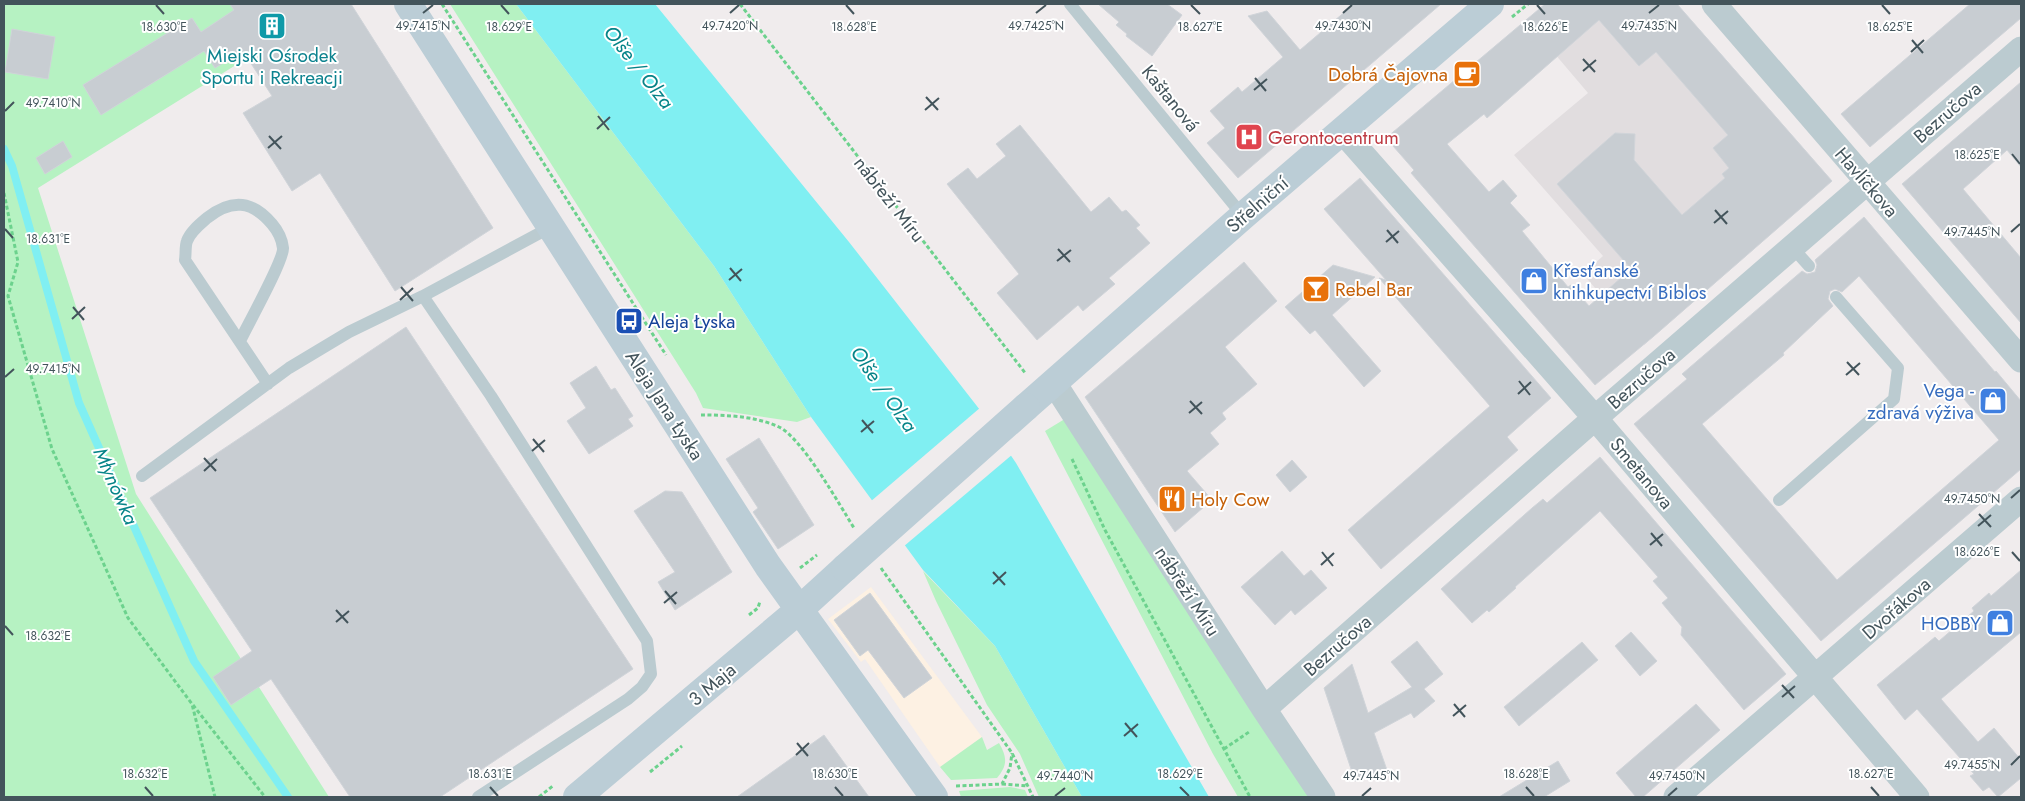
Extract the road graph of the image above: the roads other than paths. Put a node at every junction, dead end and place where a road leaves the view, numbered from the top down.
1 (408, 4) edge
2 (1070, 4) edge
3 (1490, 4) edge
4 (1714, 4) edge
5 (2021, 49) edge
6 (1342, 132) junction
7 (1866, 182) junction
8 (1243, 216) junction
9 (551, 227) junction
10 (1792, 247) junction
11 (1808, 266) dead end
12 (423, 296) junction
13 (1836, 297) dead end
14 (240, 341) junction
15 (2021, 360) edge
16 (268, 384) junction
17 (1041, 395) junction
18 (1595, 418) junction
19 (142, 476) dead end
20 (2021, 499) edge
21 (1780, 500) dead end
22 (845, 568) joint
23 (799, 610) junction
24 (1817, 677) junction
25 (1264, 709) junction
26 (569, 788) edge
27 (942, 794) edge
28 (478, 797) edge
29 (1323, 797) edge
30 (1676, 797) edge
31 (1917, 797) edge

1 - 9 street, Aleja Jana Łyska
2 - 8 lane, Kaštanová
3 - 6 street, Střelniční
4 - 7 street, Havlíčkova
5 - 7 street, Bezručova
6 - 8 street, Střelniční
6 - 18 street, Smetanova
7 - 10 street, Bezručova
7 - 15 street, Havlíčkova
8 - 17 street, Střelniční
9 - 12 lane
9 - 23 street, Aleja Jana Łyska
10 - 11 lane
10 - 18 street, Bezručova
12 - 16 lane
12 - 28 lane
13 - 21 lane
14 - 14 lane
14 - 16 lane
16 - 19 lane
17 - 22 street, Střelniční, bridge
17 - 25 street, nábřeží Míru
18 - 24 street, Smetanova
18 - 25 street, Bezručova
20 - 24 street, Dvořákova
22 - 23 street, 3 Maja
23 - 26 street, 3 Maja
23 - 27 street, Aleja Jana Łyska
24 - 30 street, Dvořákova
24 - 31 street, Smetanova
25 - 29 street, nábřeží Míru

